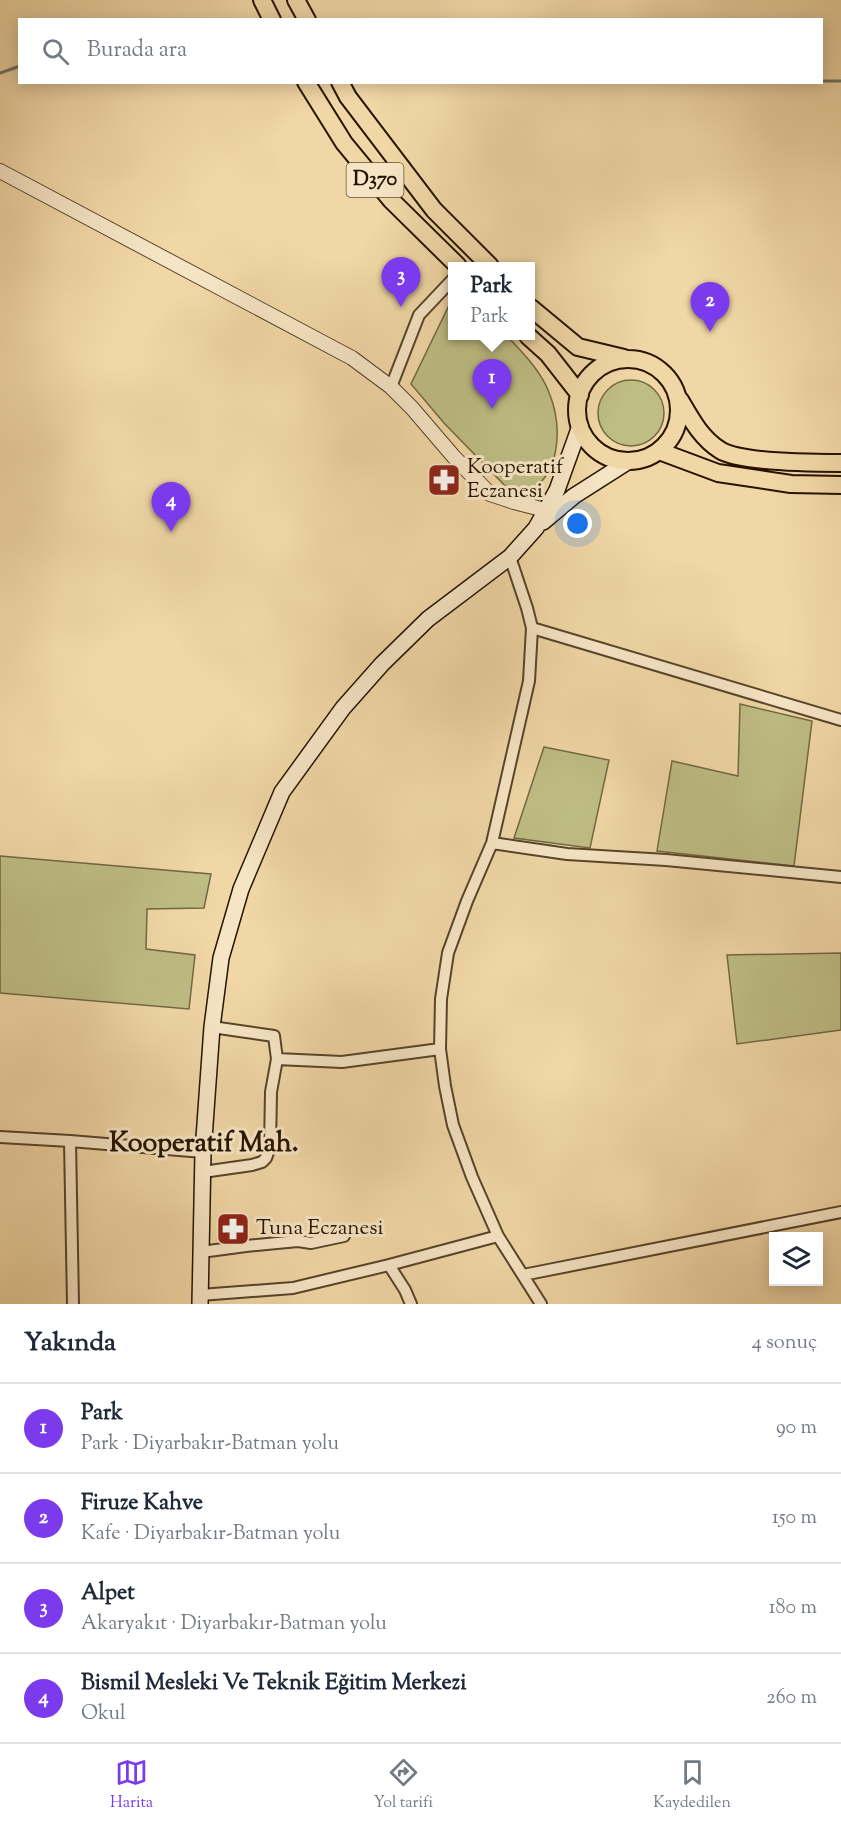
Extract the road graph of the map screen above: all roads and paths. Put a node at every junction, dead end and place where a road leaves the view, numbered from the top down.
1 (262, 0) edge
2 (296, 0) edge
3 (271, 18) edge
4 (306, 18) edge
5 (307, 84) edge
6 (341, 84) edge
7 (0, 171) edge
8 (453, 262) edge
9 (485, 262) edge
10 (448, 284) edge
11 (535, 311) edge
12 (532, 340) edge
13 (628, 359) junction
14 (391, 387) junction
15 (677, 394) junction
16 (580, 395) junction
17 (580, 426) junction
18 (659, 451) junction
19 (629, 461) junction
20 (841, 463) edge
21 (841, 484) edge
22 (574, 496) junction
23 (545, 510) junction
24 (536, 528) junction
25 (510, 557) junction
26 (532, 628) junction
27 (841, 720) edge
28 (492, 843) junction
29 (841, 876) edge
30 (212, 1027) junction
31 (440, 1049) junction
32 (277, 1059) junction
33 (0, 1137) edge
34 (70, 1141) junction
35 (203, 1152) junction
36 (203, 1172) junction
37 (841, 1212) edge
38 (344, 1236) dead end
39 (498, 1236) junction
40 (201, 1252) junction
41 (389, 1265) junction
42 (523, 1275) junction
43 (200, 1300) edge
44 (407, 1303) edge
45 (73, 1304) edge
46 (541, 1304) edge

1 - 3 highway
2 - 4 highway
5 - 8 highway, D370
6 - 9 highway, D370
7 - 14 street
10 - 14 street
11 - 13 highway
12 - 16 highway
13 - 15 highway
13 - 16 highway
14 - 23 street
15 - 18 highway
15 - 20 highway
16 - 17 highway
17 - 19 highway
17 - 23 main road
18 - 19 highway
18 - 21 highway
19 - 22 main road
22 - 23 street
22 - 24 main road
23 - 24 main road
24 - 25 main road
25 - 26 street
25 - 30 main road
26 - 27 street
26 - 28 street
28 - 29 street
28 - 31 street
30 - 32 street
30 - 35 main road
31 - 32 street
31 - 39 street
32 - 36 street
33 - 34 street
34 - 35 street
34 - 45 street
35 - 36 main road
36 - 40 main road
37 - 42 street
38 - 40 street
39 - 41 street
39 - 42 street
40 - 43 main road
41 - 43 street
41 - 44 street
42 - 46 street

